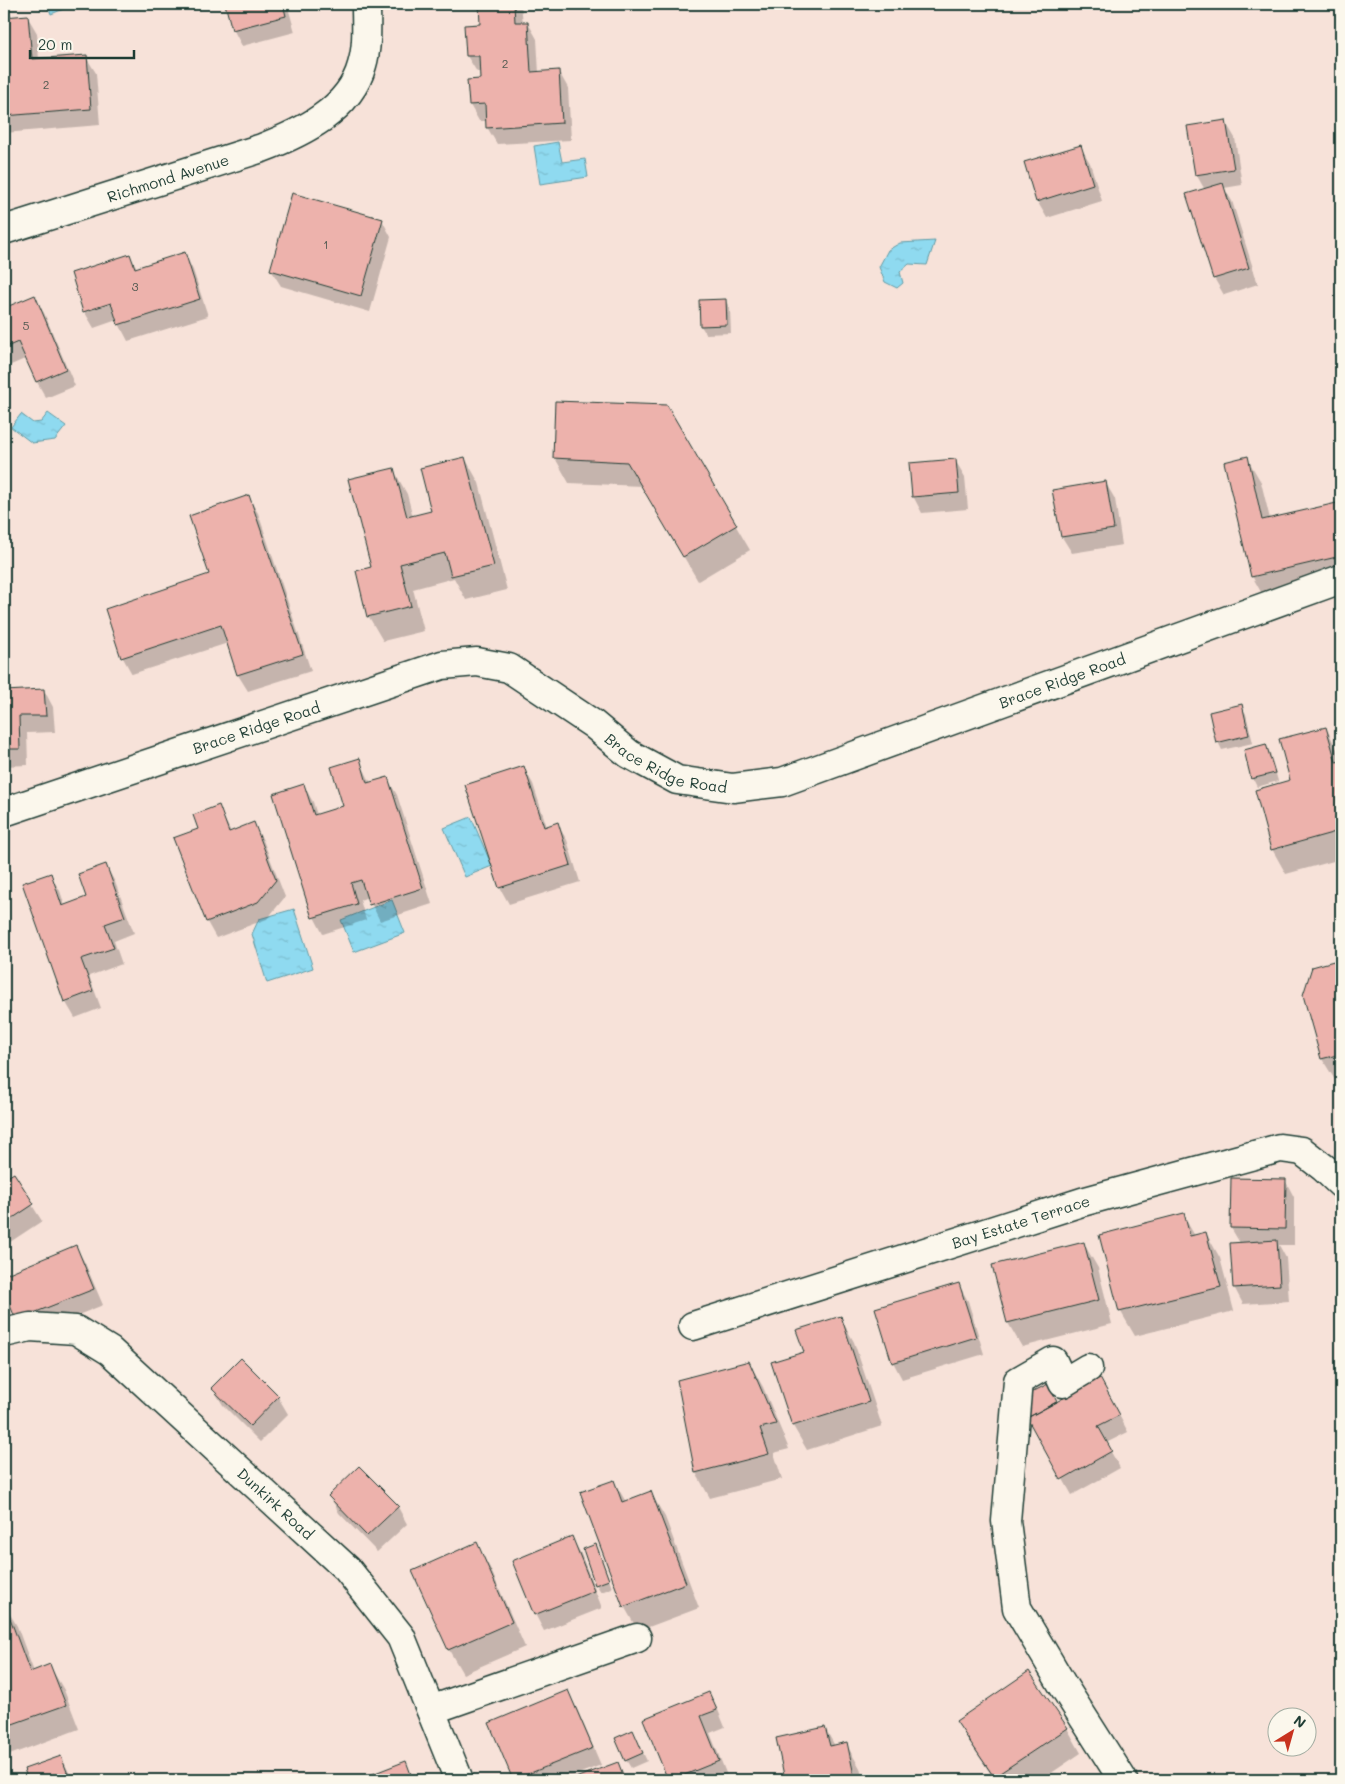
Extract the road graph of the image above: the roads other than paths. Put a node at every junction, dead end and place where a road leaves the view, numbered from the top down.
1 (366, 4) edge
2 (4, 230) edge
3 (1341, 579) edge
4 (4, 812) edge
5 (1341, 1184) edge
6 (693, 1326) dead end
7 (4, 1333) edge
8 (1088, 1368) dead end
9 (637, 1638) dead end
10 (431, 1710) junction
11 (459, 1780) edge
12 (1123, 1780) edge

1 - 2 street, Richmond Avenue
3 - 4 street, Brace Ridge Road
5 - 6 street, Bay Estate Terrace
7 - 10 street, Dunkirk Road
8 - 12 street
9 - 10 street
10 - 11 street, Dunkirk Road

